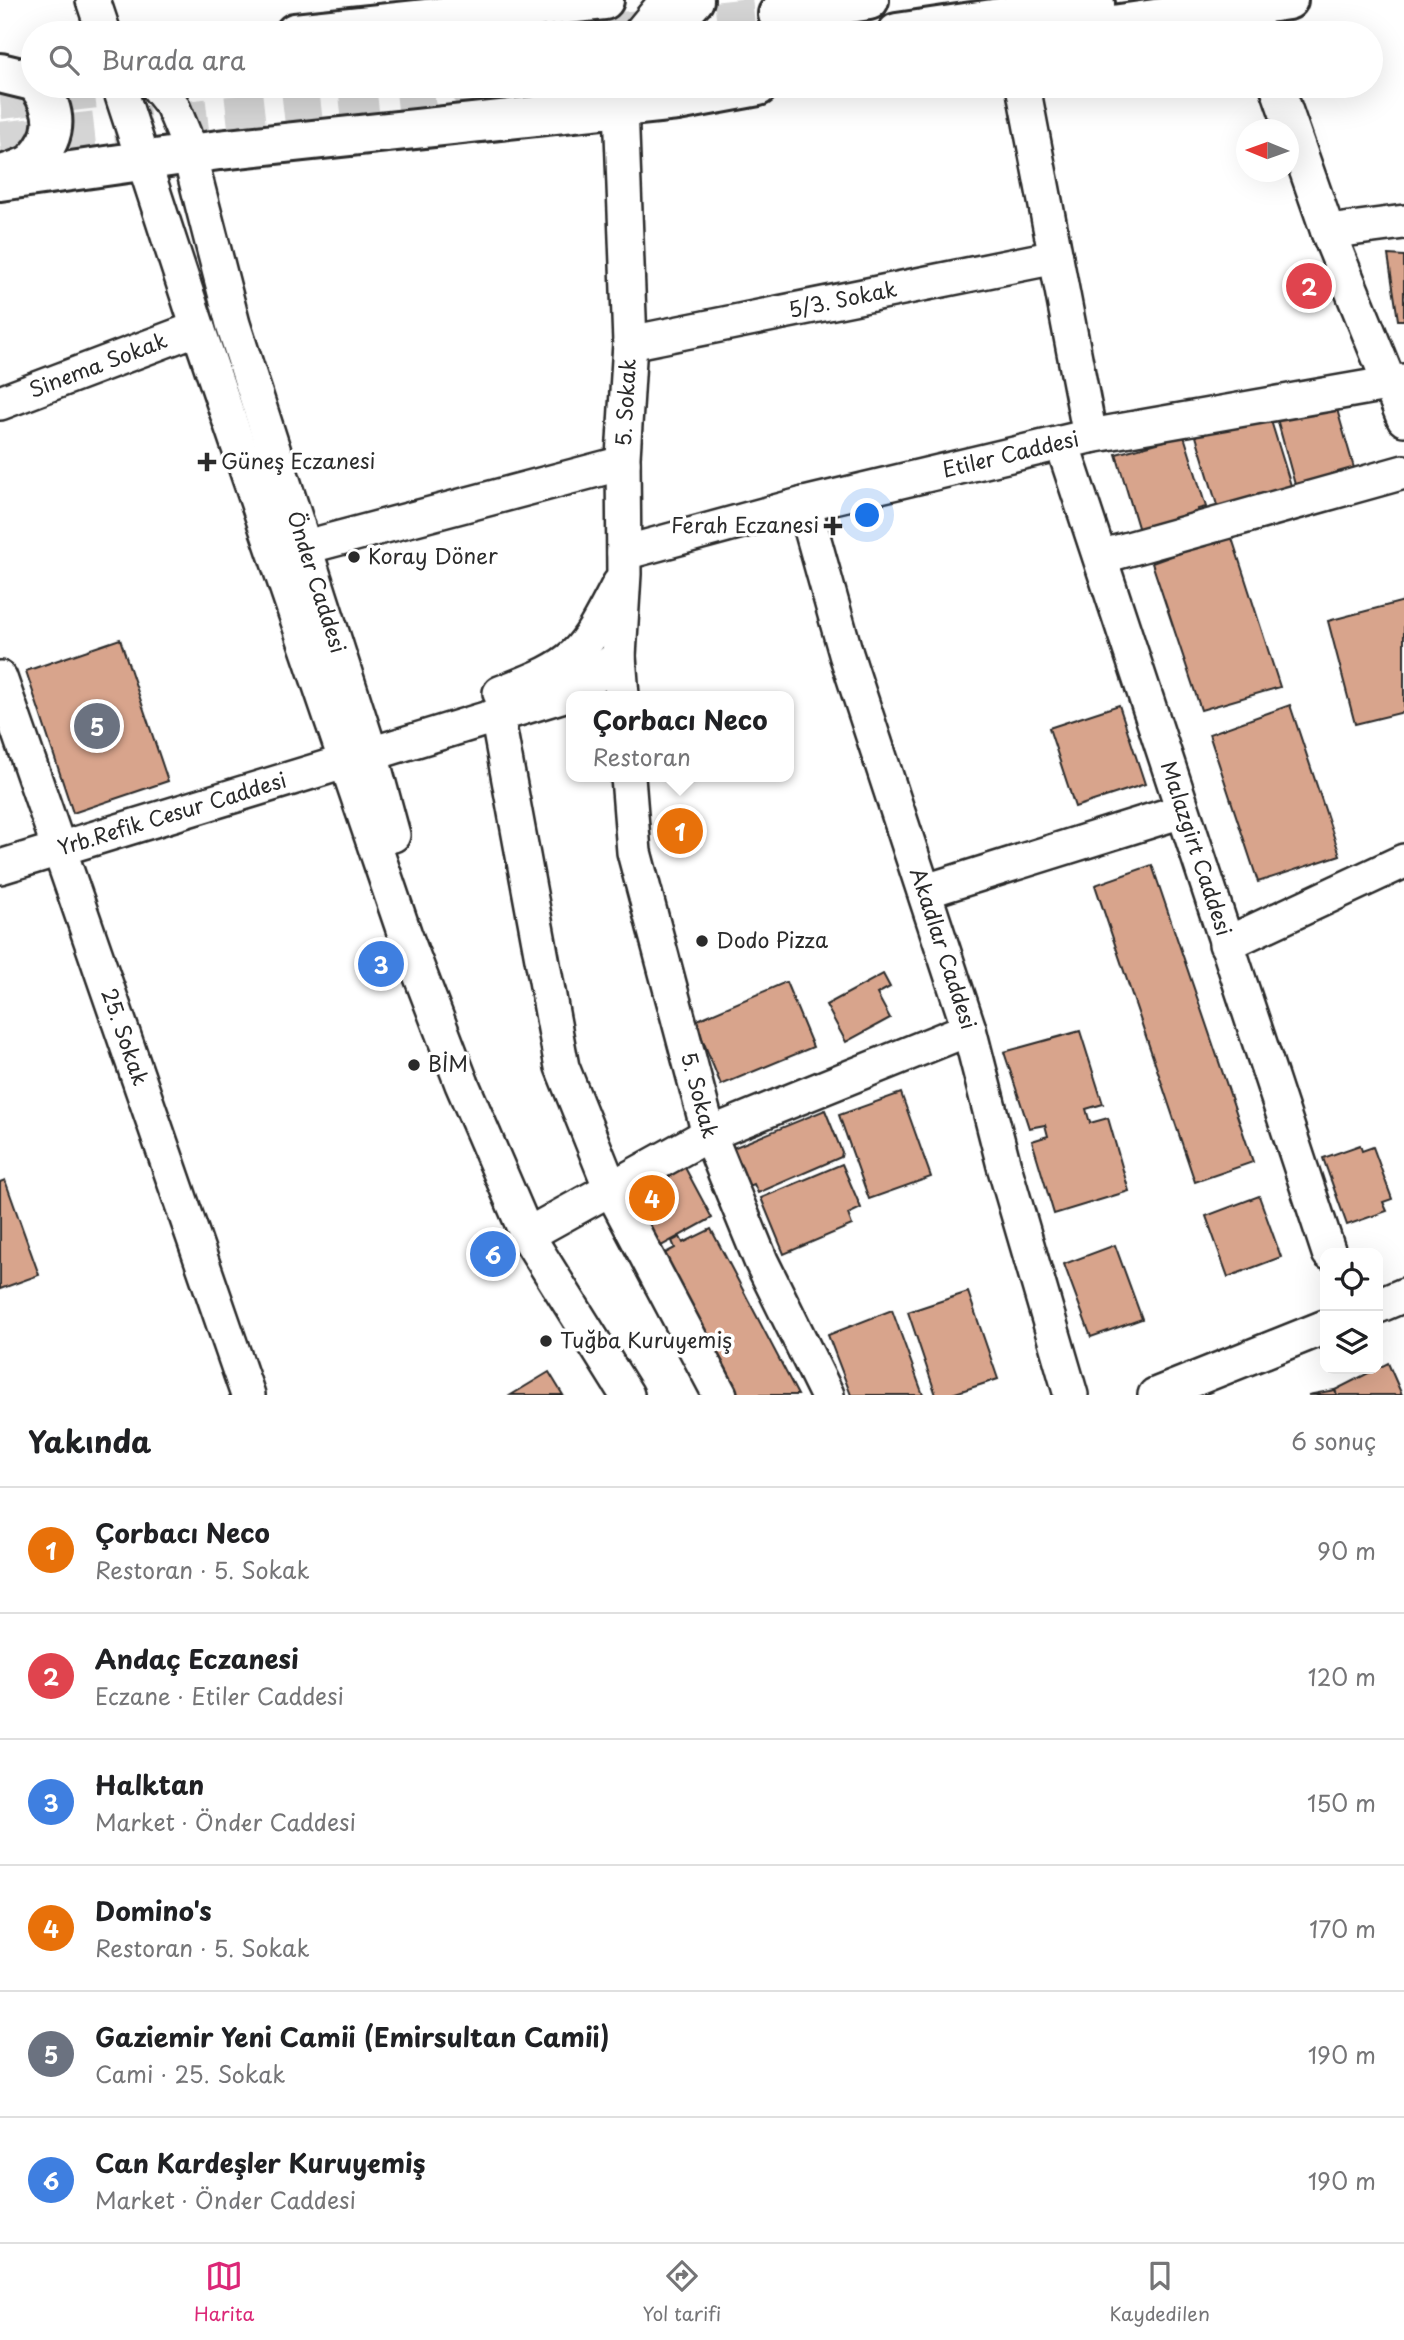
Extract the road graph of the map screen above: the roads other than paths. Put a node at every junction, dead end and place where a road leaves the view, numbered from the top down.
1 (93, 0) edge
2 (604, 0) edge
3 (667, 0) edge
4 (694, 0) edge
5 (869, 0) edge
6 (1125, 0) edge
7 (1288, 0) edge
8 (435, 9) edge
9 (518, 9) junction
10 (778, 14) tunnel mouth
11 (1254, 20) edge
12 (100, 21) edge
13 (365, 21) edge
14 (554, 21) edge
15 (650, 21) edge
16 (678, 21) edge
17 (980, 21) edge
18 (21, 63) edge
19 (0, 66) edge
20 (0, 73) edge
21 (21, 77) edge
22 (47, 98) edge
23 (123, 98) edge
24 (167, 98) edge
25 (560, 98) edge
26 (613, 98) edge
27 (622, 98) edge
28 (640, 98) edge
29 (694, 98) edge
30 (1025, 98) edge
31 (1281, 98) edge
32 (525, 118) junction
33 (188, 154) junction
34 (142, 163) junction
35 (0, 178) edge
36 (1404, 222) edge
37 (1328, 232) junction
38 (1056, 257) junction
39 (198, 328) junction
40 (630, 343) junction
41 (1397, 381) edge
42 (0, 403) edge
43 (1404, 419) edge
44 (1076, 440) junction
45 (623, 463) junction
46 (1404, 472) edge
47 (804, 504) junction
48 (306, 547) junction
49 (1100, 557) junction
50 (624, 564) junction
51 (619, 656) junction
52 (0, 678) edge
53 (570, 691) edge
54 (622, 691) edge
55 (566, 693) edge
56 (497, 715) junction
57 (360, 749) junction
58 (628, 782) edge
59 (1182, 811) junction
60 (58, 849) junction
61 (1404, 861) edge
62 (0, 867) edge
63 (926, 891) junction
64 (1226, 944) junction
65 (969, 1029) junction
66 (709, 1134) junction
67 (611, 1189) junction
68 (527, 1235) junction
69 (1327, 1248) edge
70 (1404, 1295) edge
71 (1383, 1304) edge
72 (1320, 1329) edge
73 (248, 1395) edge
74 (627, 1395) edge
75 (720, 1395) edge
76 (827, 1395) edge
77 (1070, 1395) edge
78 (1155, 1395) edge

1 - 12 street
2 - 9 highway
3 - 15 street
4 - 16 highway
5 - 10 highway
6 - 17 highway
7 - 11 highway
8 - 9 highway
8 - 13 highway
9 - 14 highway
18 - 19 highway
20 - 21 highway
22 - 35 highway
23 - 34 street, Önder Caddesi
24 - 33 street, Önder Caddesi
25 - 32 highway
26 - 32 highway
27 - 40 street, 5. Sokak
28 - 29 highway
30 - 38 street, Malazgirt Caddesi
31 - 37 street
32 - 33 highway
33 - 34 highway
33 - 48 street, Önder Caddesi
34 - 35 highway
34 - 39 street, Önder Caddesi
36 - 37 street
37 - 41 street
38 - 40 street, 5/3. Sokak
38 - 44 street, Malazgirt Caddesi
39 - 42 street, Sinema Sokak
39 - 57 street, Önder Caddesi
40 - 45 street, 5. Sokak
41 - 43 street
41 - 44 street, Etiler Caddesi
44 - 47 street, Etiler Caddesi
44 - 49 street, Malazgirt Caddesi
45 - 48 street
45 - 50 street, 5. Sokak
46 - 49 street
47 - 50 street, Etiler Caddesi
47 - 63 street, Akadlar Caddesi
48 - 57 street, Önder Caddesi
49 - 59 street, Malazgirt Caddesi
50 - 51 street, 5. Sokak
50 - 57 street, Yrb.Refik Cesur Caddesi
51 - 53 street, Yrb.Refik Cesur Caddesi
51 - 54 street, 5. Sokak
52 - 60 street, 25. Sokak
55 - 56 street, Yrb.Refik Cesur Caddesi
56 - 57 street, Yrb.Refik Cesur Caddesi
56 - 67 street
57 - 60 street, Yrb.Refik Cesur Caddesi
57 - 68 street, Önder Caddesi
58 - 66 street, 5. Sokak
59 - 63 street
59 - 64 street, Malazgirt Caddesi
60 - 62 street, Yrb.Refik Cesur Caddesi
60 - 73 street, 25. Sokak
61 - 64 street
63 - 65 street, Akadlar Caddesi
64 - 69 street, Malazgirt Caddesi
65 - 66 street
65 - 77 street, Akadlar Caddesi
66 - 67 street
66 - 76 street, 5. Sokak
67 - 68 street
67 - 75 street
68 - 74 street, Önder Caddesi
70 - 71 street
72 - 78 street

